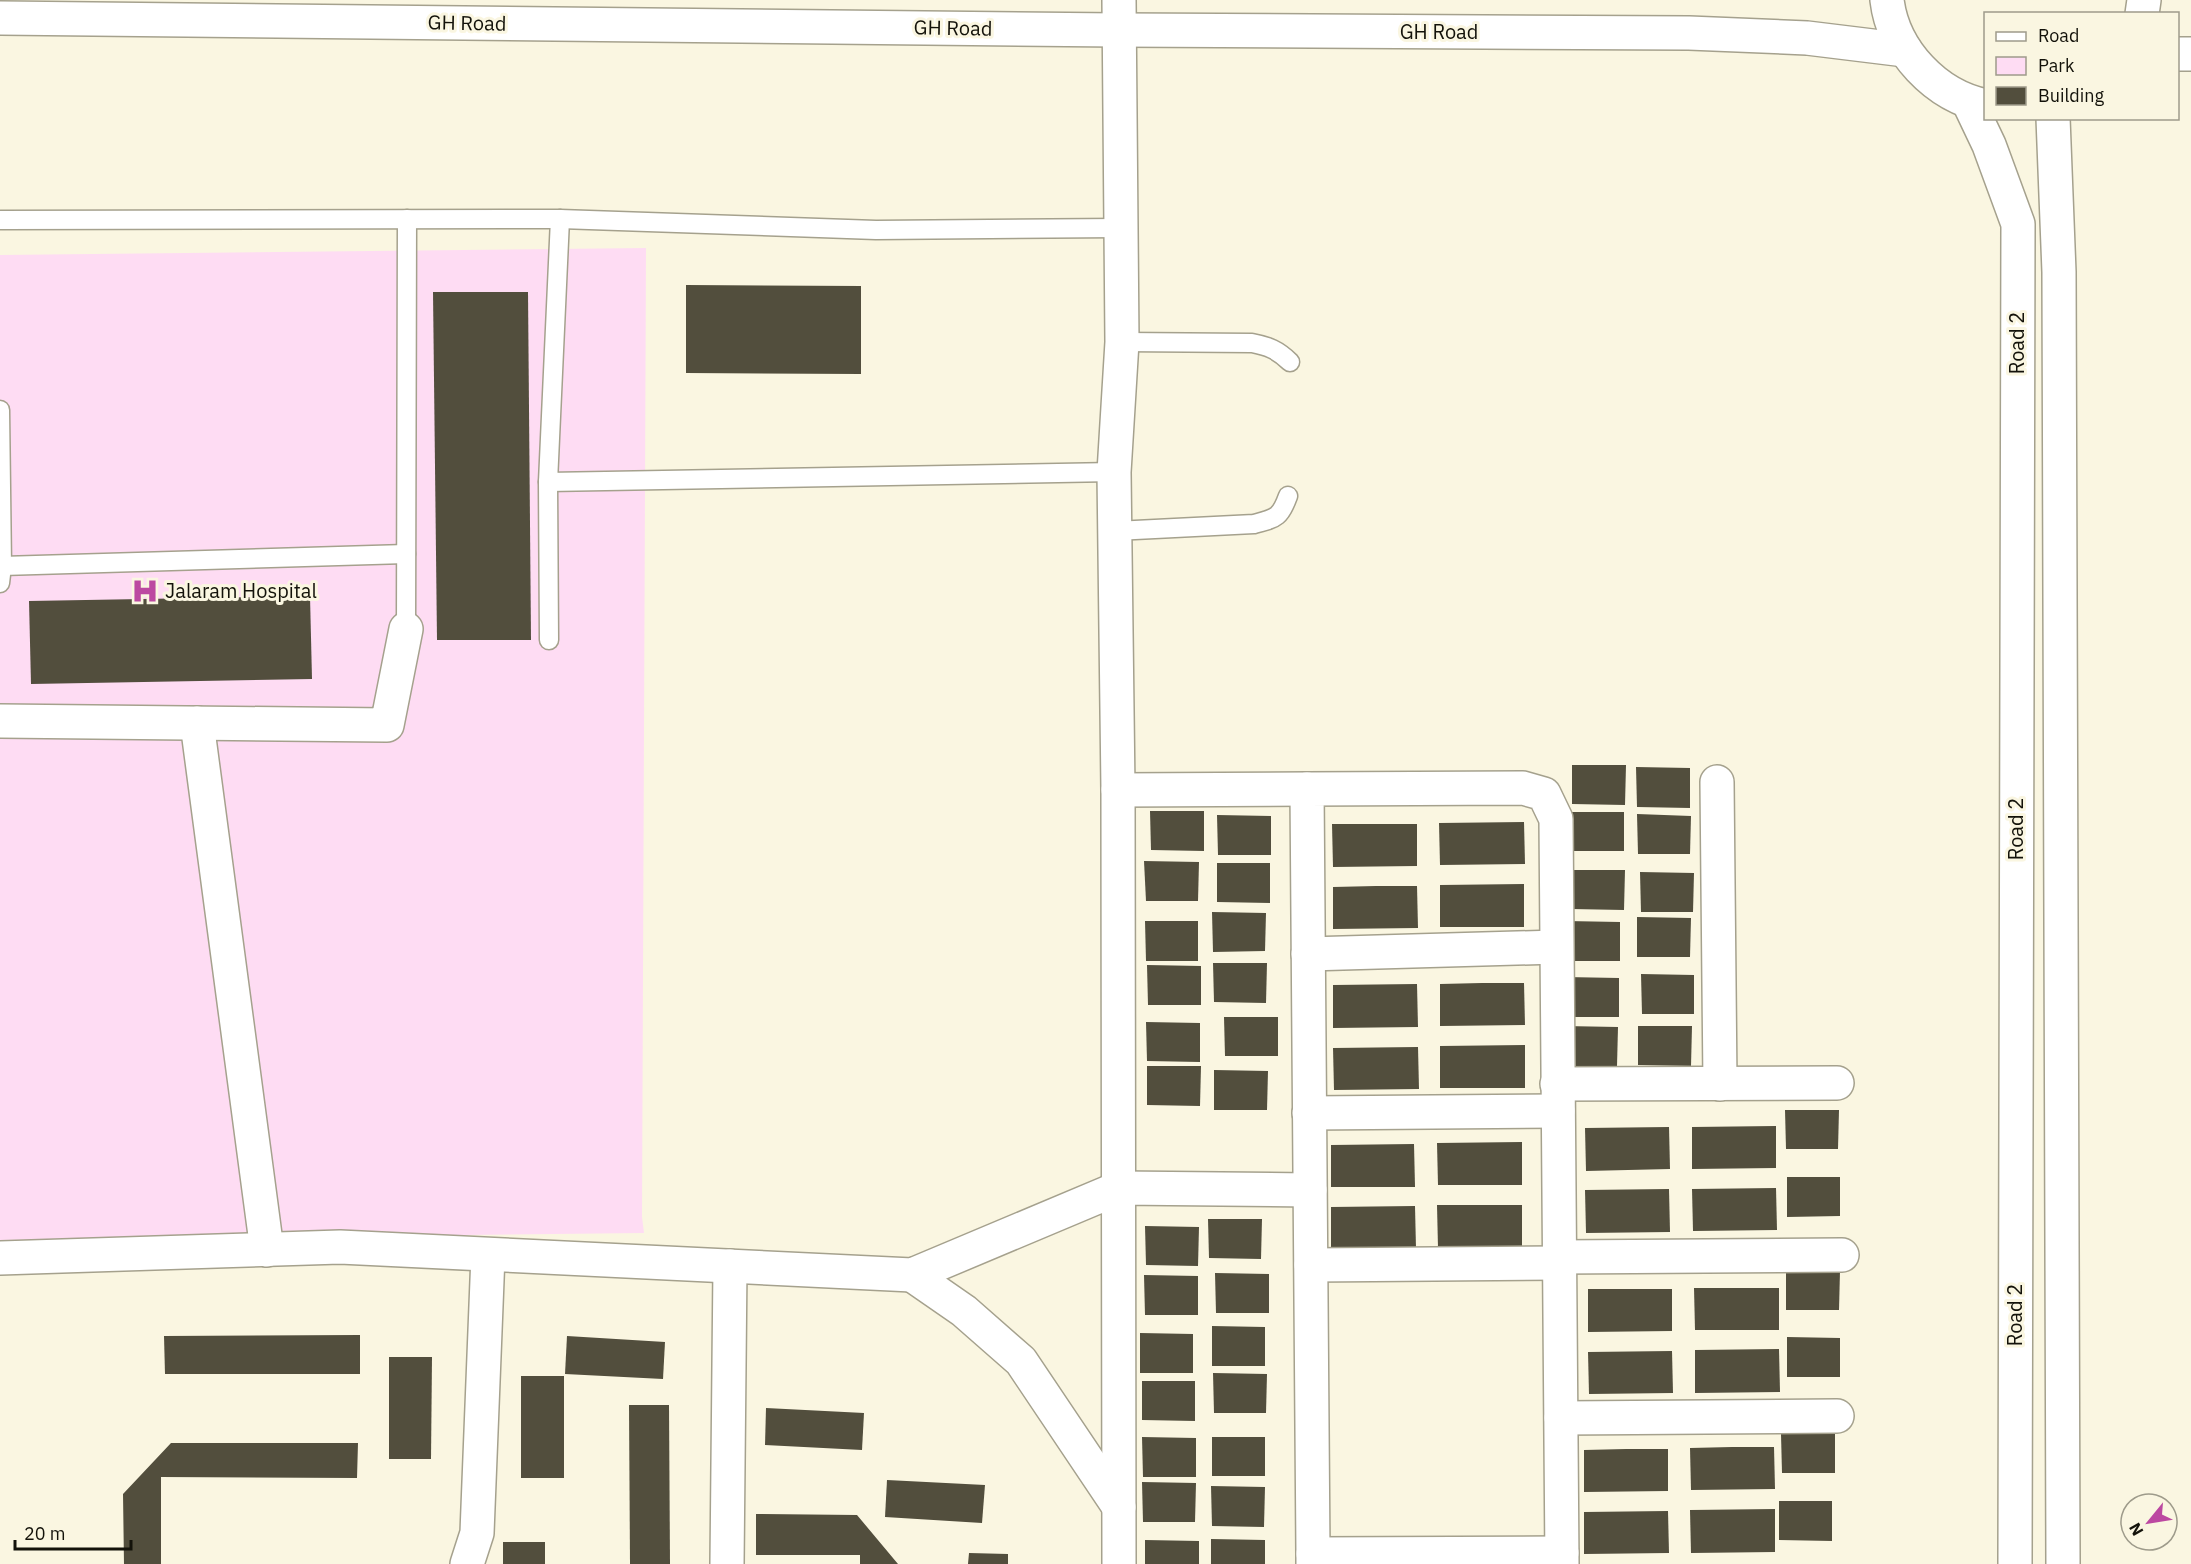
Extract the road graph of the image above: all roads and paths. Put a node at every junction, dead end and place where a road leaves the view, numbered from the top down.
1 (1887, 0) edge
2 (1118, 15) edge
3 (0, 18) edge
4 (1905, 50) junction
5 (1978, 104) edge
6 (2053, 120) edge
7 (406, 219) junction
8 (560, 219) junction
9 (0, 220) edge
10 (1120, 228) junction
11 (1122, 342) junction
12 (1290, 363) dead end
13 (0, 410) edge
14 (1114, 472) junction
15 (548, 482) junction
16 (1288, 496) dead end
17 (1115, 531) junction
18 (406, 554) junction
19 (1, 574) edge
20 (406, 629) joint
21 (549, 640) dead end
22 (0, 721) edge
23 (197, 723) junction
24 (1717, 782) dead end
25 (1307, 789) junction
26 (1118, 790) junction
27 (1556, 947) junction
28 (1308, 954) junction
29 (1837, 1083) dead end
30 (1720, 1084) junction
31 (1558, 1097) junction
32 (1309, 1113) junction
33 (1119, 1188) junction
34 (1310, 1190) junction
35 (267, 1250) junction
36 (488, 1255) junction
37 (1842, 1255) dead end
38 (0, 1258) edge
39 (1559, 1260) junction
40 (1311, 1265) junction
41 (730, 1266) junction
42 (912, 1275) junction
43 (1837, 1416) dead end
44 (1561, 1418) junction
45 (1119, 1507) junction
46 (1562, 1558) edge
47 (1313, 1559) edge
48 (467, 1564) edge
49 (727, 1564) edge
50 (1119, 1564) edge
51 (2014, 1564) edge
52 (2063, 1564) edge

1 - 4 street
2 - 3 street, GH Road
2 - 4 street, GH Road
2 - 10 street
4 - 5 street
5 - 51 street, Road 2
6 - 52 street
7 - 8 lane
7 - 9 lane
7 - 18 lane
8 - 10 lane
8 - 15 lane
10 - 11 street
11 - 12 lane
11 - 14 street
13 - 19 lane
14 - 15 lane
14 - 17 street
15 - 21 lane
16 - 17 lane
17 - 26 street
18 - 19 lane
18 - 20 lane
20 - 23 street
22 - 23 street
23 - 35 street
24 - 30 street
25 - 26 street
25 - 27 street
25 - 28 street
26 - 33 street
27 - 28 street
27 - 31 street
28 - 32 street
29 - 30 street
30 - 31 street
31 - 32 street
31 - 39 street
32 - 34 street
33 - 34 street
33 - 42 street
33 - 45 street
34 - 40 street
35 - 36 street
35 - 38 street
36 - 41 street
36 - 48 street
37 - 39 street
39 - 40 street
39 - 44 street
40 - 47 street
41 - 42 street
41 - 49 street
42 - 45 street
43 - 44 street
44 - 46 street
45 - 50 street
46 - 47 street

